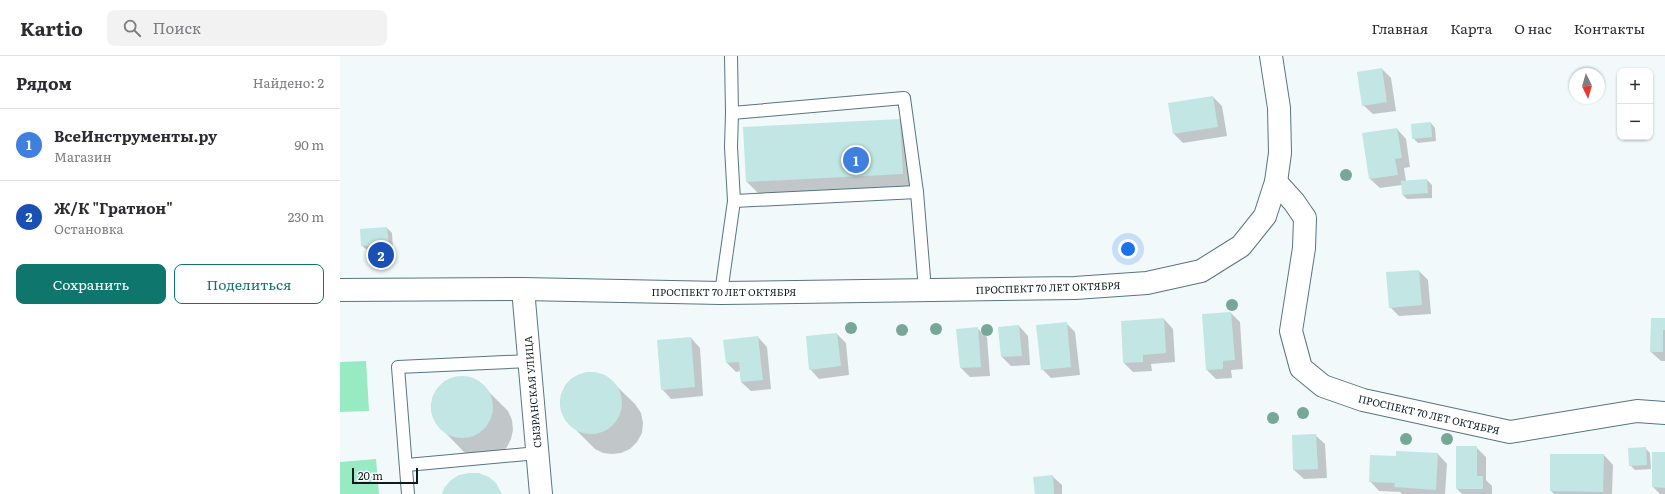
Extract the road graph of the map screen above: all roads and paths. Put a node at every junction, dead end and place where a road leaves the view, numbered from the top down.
1 (731, 56) edge
2 (735, 56) edge
3 (1271, 56) edge
4 (732, 113) junction
5 (1276, 182) junction
6 (917, 192) junction
7 (734, 201) junction
8 (523, 289) junction
9 (340, 290) edge
10 (925, 290) junction
11 (721, 293) junction
12 (529, 361) junction
13 (1665, 413) edge
14 (538, 453) junction
15 (406, 465) junction
16 (408, 494) edge
17 (541, 494) edge

1 - 2 lane
1 - 4 lane
3 - 5 street
4 - 6 lane
4 - 7 lane
5 - 10 street, ПРОСПЕКТ 70 ЛЕТ ОКТЯБРЯ
5 - 13 street, ПРОСПЕКТ 70 ЛЕТ ОКТЯБРЯ
6 - 7 lane
6 - 10 lane
7 - 11 lane
8 - 9 street, ПРОСПЕКТ 70 ЛЕТ ОКТЯБРЯ
8 - 11 street, ПРОСПЕКТ 70 ЛЕТ ОКТЯБРЯ
8 - 12 street, СЫЗРАНСКАЯ УЛИЦА
10 - 11 street, ПРОСПЕКТ 70 ЛЕТ ОКТЯБРЯ
12 - 14 street, СЫЗРАНСКАЯ УЛИЦА
12 - 15 lane
14 - 15 lane
14 - 17 street, СЫЗРАНСКАЯ УЛИЦА
15 - 16 lane

